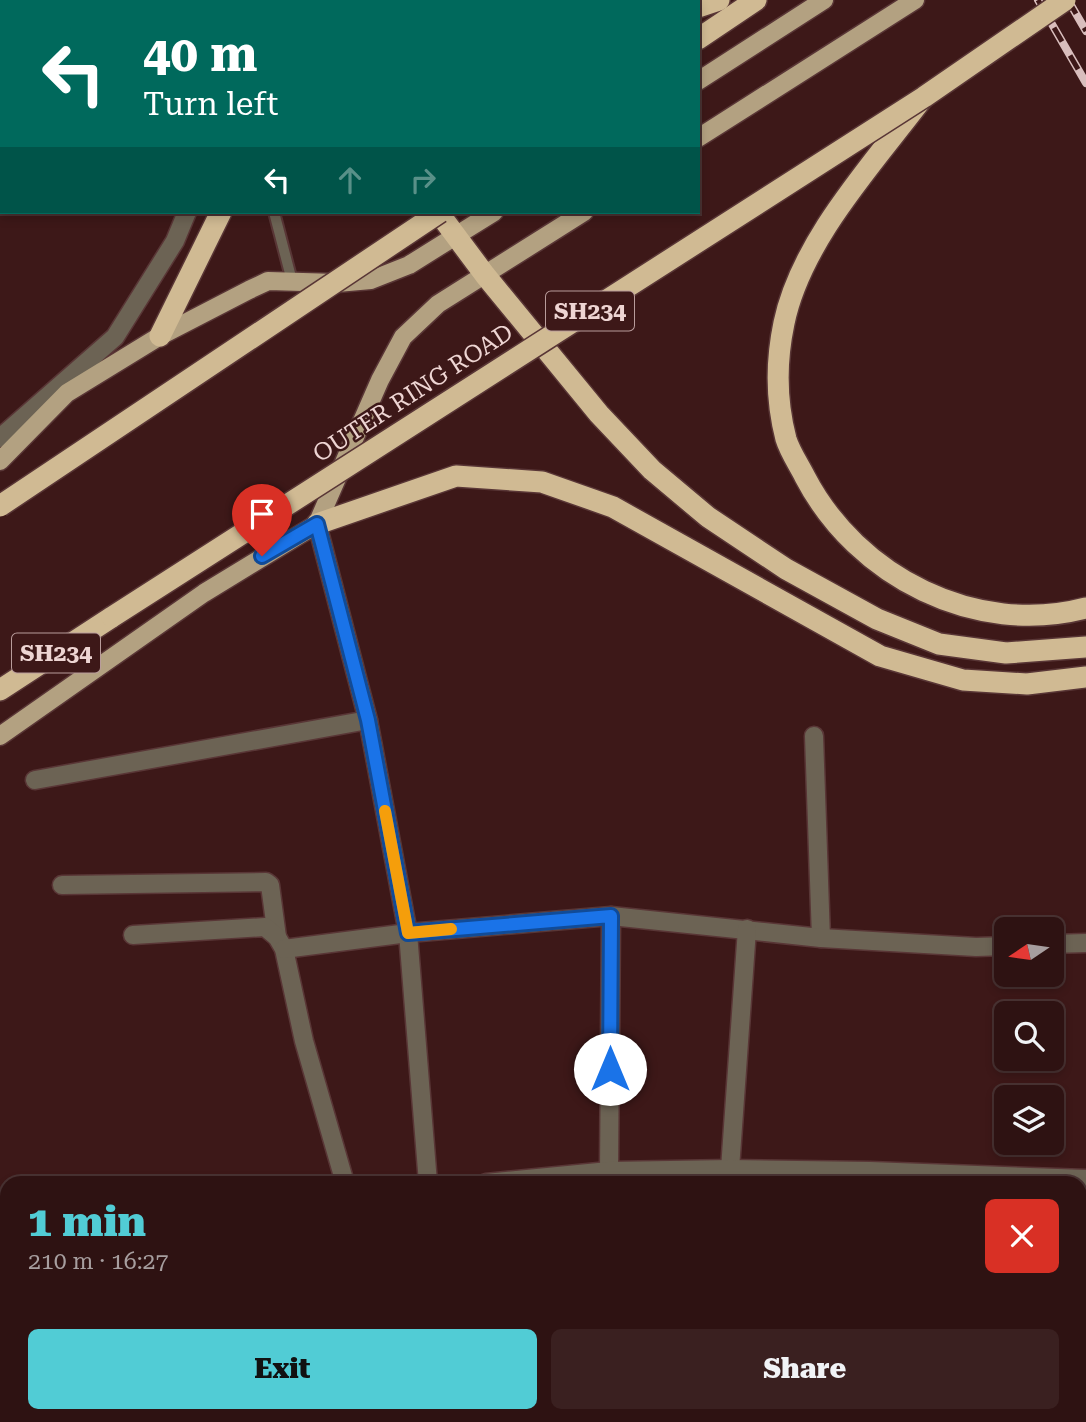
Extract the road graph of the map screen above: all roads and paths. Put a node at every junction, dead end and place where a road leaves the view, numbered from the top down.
1 (719, 0) edge
2 (756, 0) edge
3 (824, 0) edge
4 (915, 0) edge
5 (1065, 0) edge
6 (700, 5) edge
7 (700, 37) edge
8 (700, 80) edge
9 (924, 97) junction
10 (700, 137) edge
11 (186, 214) edge
12 (220, 214) edge
13 (275, 214) edge
14 (436, 214) edge
15 (441, 214) edge
16 (491, 214) edge
17 (581, 214) edge
18 (458, 235) junction
19 (485, 275) junction
20 (292, 281) junction
21 (160, 336) junction
22 (0, 438) edge
23 (0, 461) edge
24 (0, 506) edge
25 (317, 524) junction
26 (1086, 608) edge
27 (1086, 647) edge
28 (1086, 677) edge
29 (0, 690) edge
30 (368, 720) junction
31 (0, 736) edge
32 (814, 736) dead end
33 (35, 780) dead end
34 (62, 885) dead end
35 (611, 916) junction
36 (747, 929) junction
37 (408, 933) junction
38 (133, 936) dead end
39 (821, 937) junction
40 (281, 943) junction
41 (1086, 943) edge
42 (1064, 944) edge
43 (994, 946) edge
44 (730, 1169) junction
45 (609, 1171) junction
46 (343, 1176) edge
47 (427, 1176) edge
48 (558, 1176) edge
49 (1024, 1176) edge

1 - 6 highway
2 - 7 highway
3 - 8 main road
4 - 10 main road
5 - 9 highway, OUTER RING ROAD / SH234, bridge
9 - 26 highway
9 - 29 highway, OUTER RING ROAD / SH234, bridge
11 - 22 street
12 - 21 highway
13 - 20 lane
14 - 24 highway, bridge
15 - 18 highway
16 - 18 main road
17 - 19 main road
18 - 19 highway
18 - 20 main road
19 - 25 main road
19 - 27 highway
20 - 21 main road
21 - 23 main road
25 - 28 highway
25 - 30 street
25 - 31 main road
30 - 33 street
30 - 37 street
32 - 39 street
34 - 40 street
35 - 36 street
35 - 37 street
35 - 45 street
36 - 39 street
36 - 44 street
37 - 40 street
37 - 47 street
38 - 40 street
39 - 43 street
40 - 46 street
41 - 42 street
44 - 45 street
44 - 49 street
45 - 48 street

